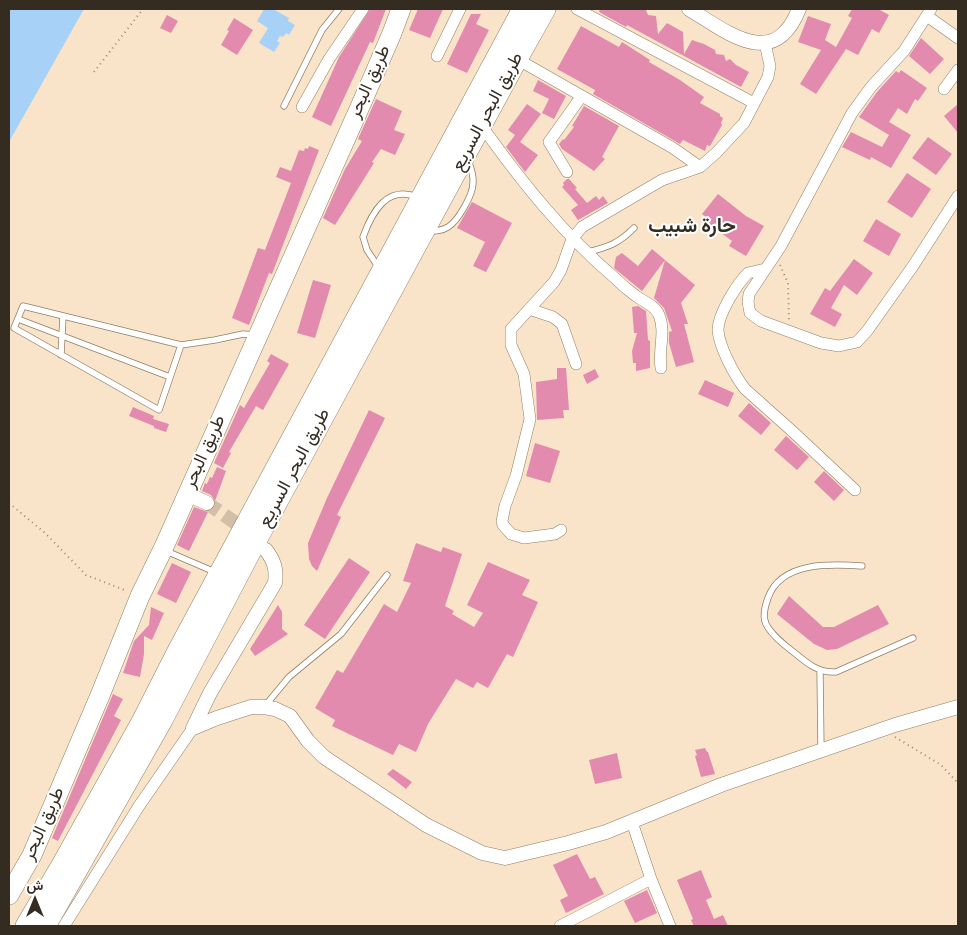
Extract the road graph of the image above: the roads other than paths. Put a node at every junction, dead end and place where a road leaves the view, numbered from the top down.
1 (339, 9) edge
2 (363, 9) edge
3 (401, 9) edge
4 (460, 9) edge
5 (545, 9) edge
6 (577, 9) edge
7 (688, 9) edge
8 (799, 9) edge
9 (518, 12) edge
10 (929, 12) edge
11 (958, 38) edge
12 (764, 43) junction
13 (437, 56) dead end
14 (516, 59) junction
15 (958, 70) edge
16 (944, 89) dead end
17 (581, 96) junction
18 (754, 103) junction
19 (284, 106) dead end
20 (302, 107) dead end
21 (482, 125) junction
22 (700, 167) junction
23 (568, 172) dead end
24 (958, 196) edge
25 (422, 198) junction
26 (634, 228) dead end
27 (572, 239) junction
28 (586, 253) junction
29 (765, 269) junction
30 (381, 271) junction
31 (529, 309) junction
32 (63, 316) junction
33 (18, 318) junction
34 (62, 336) junction
35 (258, 336) junction
36 (181, 345) junction
37 (61, 355) junction
38 (576, 364) dead end
39 (661, 368) dead end
40 (170, 377) junction
41 (855, 490) dead end
42 (187, 494) junction
43 (207, 503) tunnel mouth
44 (561, 530) dead end
45 (163, 549) junction
46 (266, 550) dead end
47 (862, 566) dead end
48 (220, 573) junction
49 (387, 575) dead end
50 (913, 638) dead end
51 (820, 671) junction
52 (210, 693) junction
53 (264, 707) junction
54 (958, 707) edge
55 (243, 710) junction
56 (193, 728) junction
57 (821, 750) junction
58 (632, 822) junction
59 (651, 879) junction
60 (9, 895) edge
61 (26, 926) edge
62 (45, 926) edge
63 (64, 926) edge
64 (560, 926) edge
65 (670, 926) edge

1 - 19 lane
2 - 20 street
3 - 35 highway, طريق البحر
4 - 13 street
5 - 14 highway, طريق البحر السريع
6 - 18 street
7 - 12 street
8 - 12 street
9 - 25 highway, طريق البحر السريع
10 - 11 street
10 - 29 street
12 - 18 street
14 - 17 street
14 - 21 highway, طريق البحر السريع
15 - 16 street
17 - 22 street
17 - 23 street
18 - 22 street
21 - 27 street
21 - 62 highway, طريق البحر السريع
22 - 27 street
24 - 29 street
25 - 30 highway, طريق البحر السريع
25 - 30 lane
26 - 28 lane
27 - 28 street
27 - 31 street
28 - 39 street
29 - 41 street
30 - 48 highway, طريق البحر السريع
31 - 38 street
31 - 44 street
32 - 33 lane
32 - 34 lane
32 - 36 lane
33 - 34 lane
33 - 37 lane
34 - 37 lane
34 - 40 lane
35 - 36 lane
35 - 42 highway, طريق البحر
36 - 40 lane
37 - 40 lane
42 - 43 street
42 - 45 highway, طريق البحر
45 - 48 lane
45 - 60 highway, طريق البحر
46 - 52 street
47 - 51 lane
48 - 61 highway, طريق البحر السريع
49 - 53 lane
50 - 51 lane
51 - 57 lane
52 - 55 street
52 - 56 street
53 - 55 street
53 - 58 street
54 - 57 street
55 - 56 street
56 - 63 street
57 - 58 street
58 - 59 street
59 - 64 street
59 - 65 street

